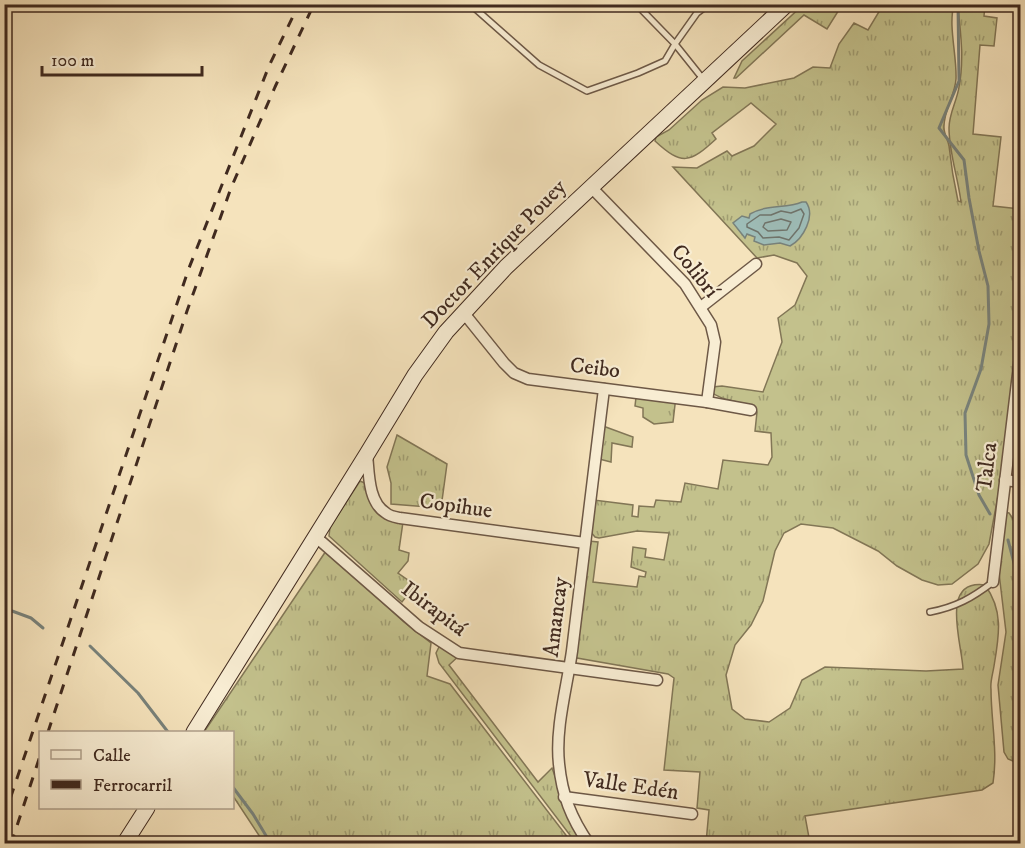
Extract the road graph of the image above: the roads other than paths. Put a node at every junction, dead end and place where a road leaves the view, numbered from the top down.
1 (470, 4) edge
2 (636, 4) edge
3 (709, 4) edge
4 (777, 8) edge
5 (675, 44) junction
6 (704, 81) junction
7 (591, 187) junction
8 (756, 264) dead end
9 (701, 307) junction
10 (463, 312) junction
11 (1020, 357) edge
12 (604, 388) junction
13 (707, 402) junction
14 (751, 410) dead end
15 (368, 454) junction
16 (1005, 480) junction
17 (1020, 482) edge
18 (316, 537) junction
19 (585, 543) junction
20 (993, 582) joint
21 (930, 612) dead end
22 (570, 667) junction
23 (657, 680) dead end
24 (195, 731) edge
25 (564, 797) junction
26 (146, 809) edge
27 (692, 814) dead end
28 (127, 843) edge
29 (589, 843) edge

1 - 5 lane
2 - 5 lane
3 - 5 lane
4 - 6 street, Doctor Enrique Pouey
5 - 6 lane
6 - 7 street, Doctor Enrique Pouey
7 - 9 street, Colibrí
7 - 10 street, Doctor Enrique Pouey
8 - 9 street
9 - 13 street, Colibrí
10 - 12 street, Ceibo
10 - 15 street, Doctor Enrique Pouey
11 - 16 street, Talca
12 - 13 street, Ceibo
12 - 19 street, Amancay
13 - 14 street, Ceibo
15 - 18 street, Doctor Enrique Pouey
15 - 19 street, Copihue
16 - 17 street
16 - 20 street, Talca
18 - 22 street, Ibirapitá
18 - 24 street, Doctor Enrique Pouey
19 - 22 street, Amancay
20 - 21 lane
22 - 23 street, Ibirapitá
22 - 25 street, Amancay
25 - 27 street, Valle Edén
25 - 29 street, Amancay
26 - 28 street

